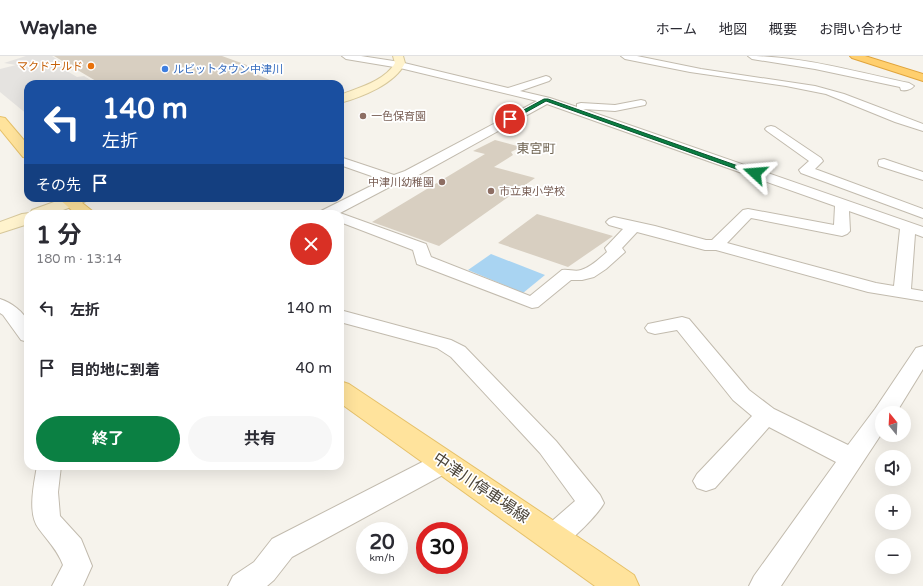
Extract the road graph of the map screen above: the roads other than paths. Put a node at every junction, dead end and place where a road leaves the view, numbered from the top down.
1 (346, 56) edge
2 (625, 56) edge
3 (661, 56) edge
4 (752, 56) edge
5 (855, 56) edge
6 (868, 56) edge
7 (399, 61) edge
8 (649, 61) junction
9 (923, 73) edge
10 (923, 78) edge
11 (546, 79) dead end
12 (904, 88) dead end
13 (509, 91) junction
14 (344, 97) edge
15 (546, 100) junction
16 (641, 104) dead end
17 (560, 106) junction
18 (0, 122) edge
19 (923, 128) edge
20 (771, 129) dead end
21 (24, 149) edge
22 (344, 162) edge
23 (884, 163) dead end
24 (923, 176) edge
25 (394, 179) junction
26 (65, 202) edge
27 (75, 202) edge
28 (842, 203) junction
29 (47, 210) edge
30 (83, 210) edge
31 (339, 210) edge
32 (923, 214) edge
33 (344, 218) edge
34 (24, 219) edge
35 (614, 222) dead end
36 (633, 227) junction
37 (0, 228) edge
38 (919, 230) edge
39 (716, 245) junction
40 (902, 293) junction
41 (923, 296) edge
42 (0, 305) edge
43 (344, 317) edge
44 (654, 328) dead end
45 (24, 330) edge
46 (923, 353) edge
47 (344, 393) edge
48 (888, 406) edge
49 (766, 415) junction
50 (875, 426) edge
51 (853, 459) junction
52 (443, 462) junction
53 (48, 470) edge
54 (706, 482) dead end
55 (554, 537) junction
56 (67, 586) edge
57 (243, 586) edge
58 (622, 586) edge
59 (764, 586) edge

1 - 7 street
2 - 8 street
3 - 8 street
4 - 12 street
5 - 10 highway
6 - 9 highway
7 - 13 street
7 - 14 street
8 - 19 street
11 - 13 street
13 - 15 street
15 - 17 street
15 - 25 street
16 - 17 street
17 - 28 street
18 - 21 main road
20 - 32 street
22 - 25 street
23 - 24 street
25 - 31 street
26 - 29 street
27 - 30 main road
28 - 38 street
28 - 39 street
33 - 36 street
34 - 37 street
35 - 36 street
36 - 39 street
38 - 40 street
39 - 40 street
40 - 41 street
42 - 45 street
43 - 55 street
44 - 49 street
46 - 48 street
47 - 52 main road, 中津川停車場線
49 - 51 street
49 - 54 street
50 - 51 street
51 - 59 street
52 - 55 main road, 中津川停車場線
52 - 57 street
53 - 56 street
55 - 58 main road, 中津川停車場線

